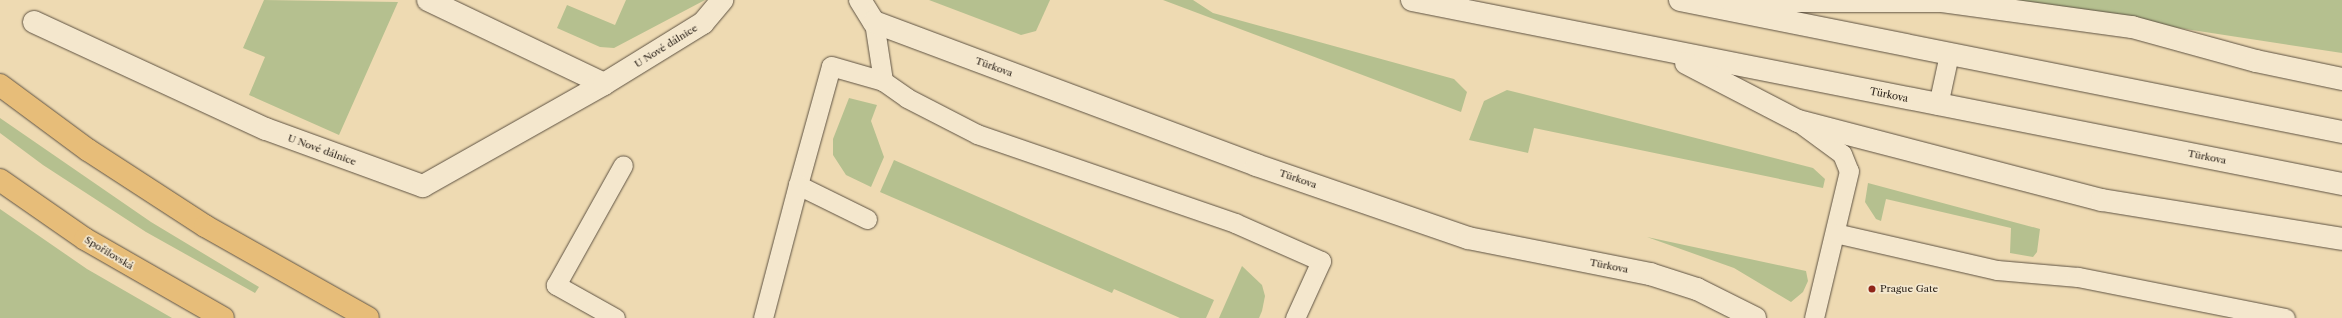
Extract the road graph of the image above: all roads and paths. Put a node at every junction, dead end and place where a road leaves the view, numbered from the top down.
1 (428, 0) edge
2 (722, 0) edge
3 (860, 0) edge
4 (1412, 0) edge
5 (1681, 0) edge
6 (34, 22) dead end
7 (874, 22) junction
8 (1664, 51) junction
9 (1949, 54) junction
10 (2342, 79) edge
11 (883, 81) junction
12 (604, 84) junction
13 (0, 85) edge
14 (1938, 104) junction
15 (1798, 121) junction
16 (2342, 132) edge
17 (623, 165) dead end
18 (0, 180) edge
19 (2342, 184) edge
20 (798, 185) junction
21 (867, 219) dead end
22 (1835, 233) junction
23 (2342, 239) edge
24 (2218, 312) edge
25 (223, 318) edge
26 (368, 318) edge
27 (616, 318) edge
28 (763, 318) edge
29 (1295, 318) edge
30 (1755, 318) edge
31 (1814, 318) edge
32 (2285, 318) edge

1 - 12 main road
2 - 12 main road, U Nové dálnice
3 - 7 main road
4 - 8 main road, Türkova
5 - 9 main road
5 - 10 main road
6 - 12 main road, U Nové dálnice
7 - 11 lane
7 - 30 main road, Türkova
8 - 14 main road, Türkova
8 - 15 main road
9 - 14 lane
9 - 16 main road
11 - 20 lane
11 - 29 lane
13 - 26 highway
14 - 19 main road, Türkova
15 - 22 lane
15 - 23 main road
17 - 27 lane
18 - 25 highway, Spořilovská
20 - 21 lane
20 - 28 lane
22 - 24 lane
22 - 31 lane
24 - 32 lane

